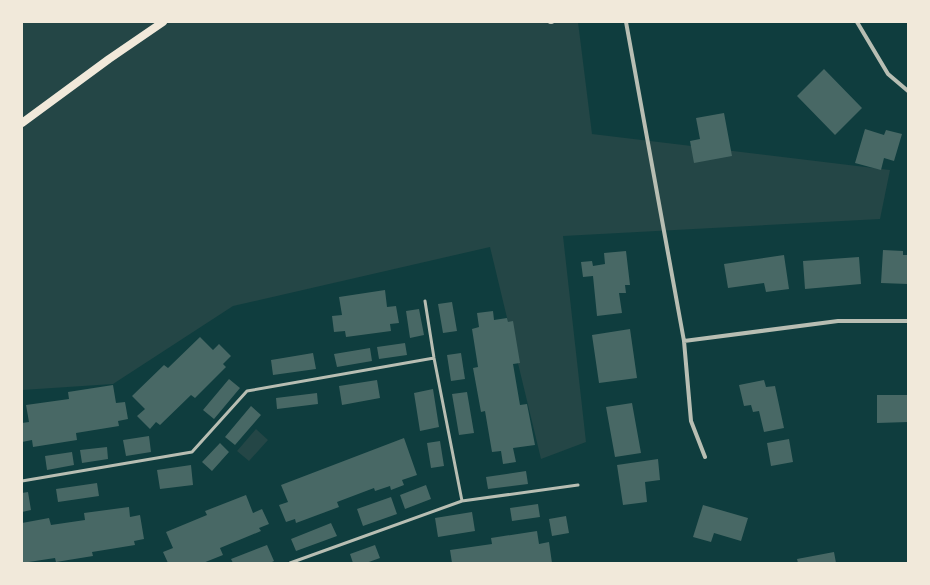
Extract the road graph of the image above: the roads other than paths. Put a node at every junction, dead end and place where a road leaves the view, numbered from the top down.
1 (163, 22) edge
2 (626, 22) edge
3 (857, 22) edge
4 (908, 91) edge
5 (22, 124) edge
6 (425, 301) dead end
7 (908, 321) edge
8 (684, 341) junction
9 (434, 358) junction
10 (705, 457) dead end
11 (22, 481) edge
12 (578, 484) dead end
13 (462, 501) junction
14 (290, 563) edge

1 - 5 main road
2 - 8 street
3 - 4 street
6 - 9 lane
7 - 8 street
8 - 10 street
9 - 11 lane
9 - 13 lane
12 - 13 lane
13 - 14 lane

